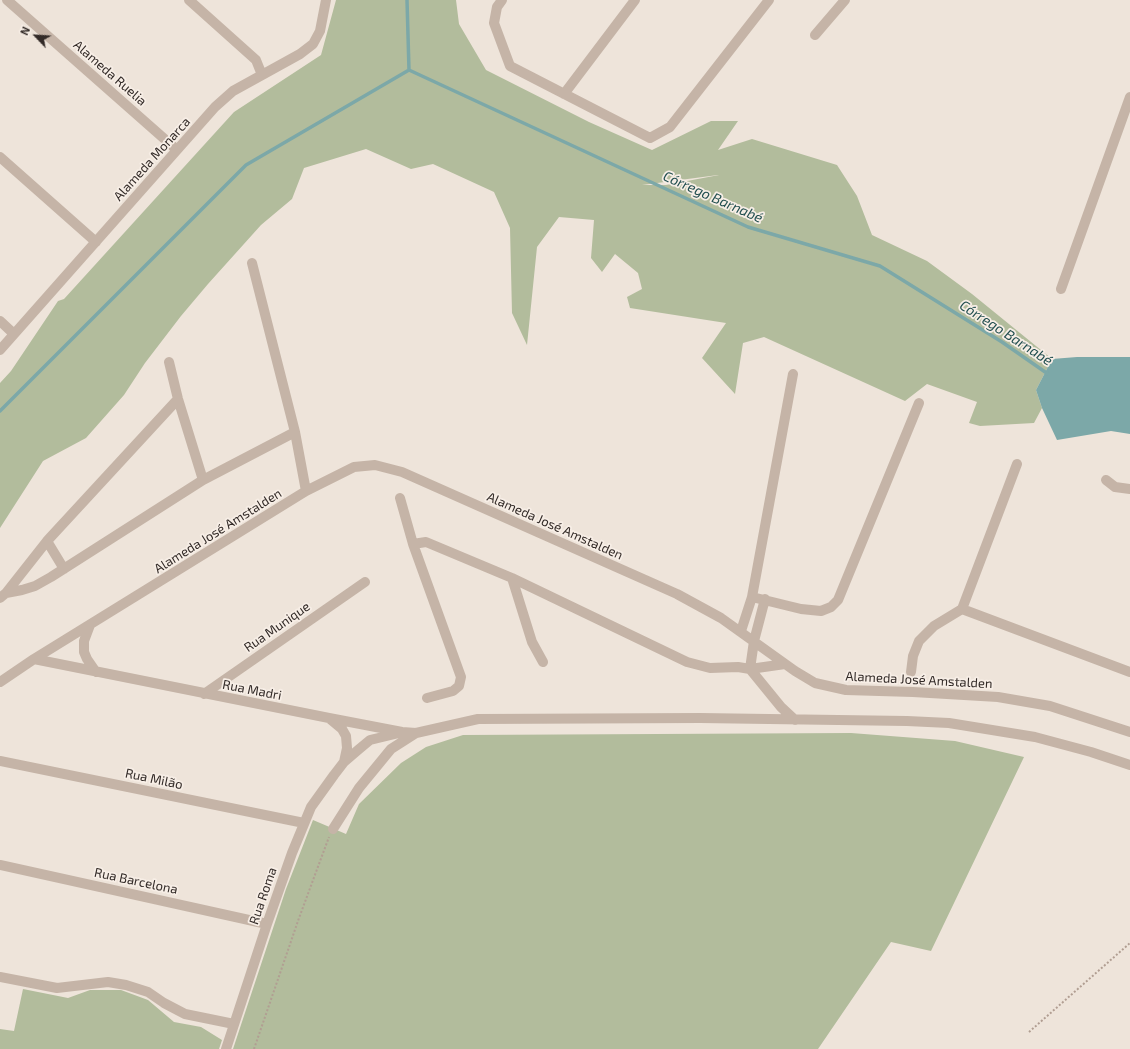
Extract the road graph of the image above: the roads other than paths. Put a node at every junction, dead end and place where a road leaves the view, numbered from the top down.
1 (7, 0) edge
2 (189, 0) edge
3 (326, 0) edge
4 (502, 0) edge
5 (636, 0) edge
6 (769, 0) edge
7 (845, 0) edge
8 (815, 35) dead end
9 (262, 75) junction
10 (564, 94) junction
11 (1130, 97) edge
12 (177, 150) junction
13 (0, 157) edge
14 (96, 242) junction
15 (252, 263) dead end
16 (1061, 290) dead end
17 (0, 321) edge
18 (14, 334) junction
19 (0, 350) edge
20 (169, 362) dead end
21 (793, 374) dead end
22 (178, 399) junction
23 (919, 403) dead end
24 (295, 432) junction
25 (1017, 464) dead end
26 (203, 480) junction
27 (1106, 480) dead end
28 (1130, 489) edge
29 (306, 491) junction
30 (400, 498) dead end
31 (47, 541) junction
32 (413, 544) junction
33 (64, 569) junction
34 (512, 578) junction
35 (365, 582) dead end
36 (3, 595) edge
37 (752, 597) junction
38 (765, 600) junction
39 (962, 609) junction
40 (90, 625) junction
41 (741, 631) junction
42 (754, 641) junction
43 (34, 659) junction
44 (543, 662) dead end
45 (785, 664) junction
46 (750, 668) junction
47 (96, 672) junction
48 (912, 672) dead end
49 (1130, 672) edge
50 (0, 682) edge
51 (204, 694) junction
52 (427, 698) dead end
53 (328, 718) junction
54 (795, 720) junction
55 (1130, 731) edge
56 (402, 732) junction
57 (416, 733) junction
58 (0, 761) edge
59 (344, 762) junction
60 (1130, 766) edge
61 (304, 823) junction
62 (333, 829) road end
63 (0, 865) edge
64 (267, 924) junction
65 (0, 976) edge
66 (234, 1024) junction
67 (226, 1049) edge

1 - 12 street, Alameda Ruelia
2 - 9 street
3 - 9 street, Alameda Monarca
4 - 10 street
5 - 10 street
6 - 10 street
7 - 8 street
9 - 12 street, Alameda Monarca
11 - 16 street
12 - 14 street, Alameda Monarca
13 - 14 street
14 - 18 street, Alameda Monarca
15 - 24 street
17 - 18 street
18 - 19 street, Alameda Monarca
20 - 22 street
21 - 37 street
22 - 26 street
22 - 31 street
23 - 38 street
24 - 26 street
24 - 29 street
25 - 39 street
26 - 33 street
27 - 28 street
29 - 40 street, Alameda José Amstalden
29 - 41 street, Alameda José Amstalden
30 - 32 street
31 - 33 street
31 - 36 street
32 - 34 street
32 - 52 street
33 - 36 street
34 - 44 street
34 - 46 street
35 - 51 street, Rua Munique
37 - 38 street
37 - 41 street
38 - 42 street
39 - 48 street
39 - 49 street
40 - 43 street, Alameda José Amstalden
40 - 47 street
41 - 42 street, Alameda José Amstalden
42 - 45 street, Alameda José Amstalden
42 - 46 street
43 - 47 street, Rua Madri
43 - 50 street, Alameda José Amstalden
45 - 46 street
45 - 55 street, Alameda José Amstalden
46 - 54 street
47 - 51 street, Rua Madri
51 - 53 street, Rua Madri
53 - 56 street, Rua Madri
53 - 59 street
54 - 57 street
54 - 60 street
56 - 57 street
56 - 59 street, Rua Roma
57 - 62 street
58 - 61 street, Rua Milão
59 - 61 street, Rua Roma
61 - 64 street, Rua Roma
63 - 64 street, Rua Barcelona
64 - 66 street, Rua Roma
65 - 66 street
66 - 67 street, Rua Roma

